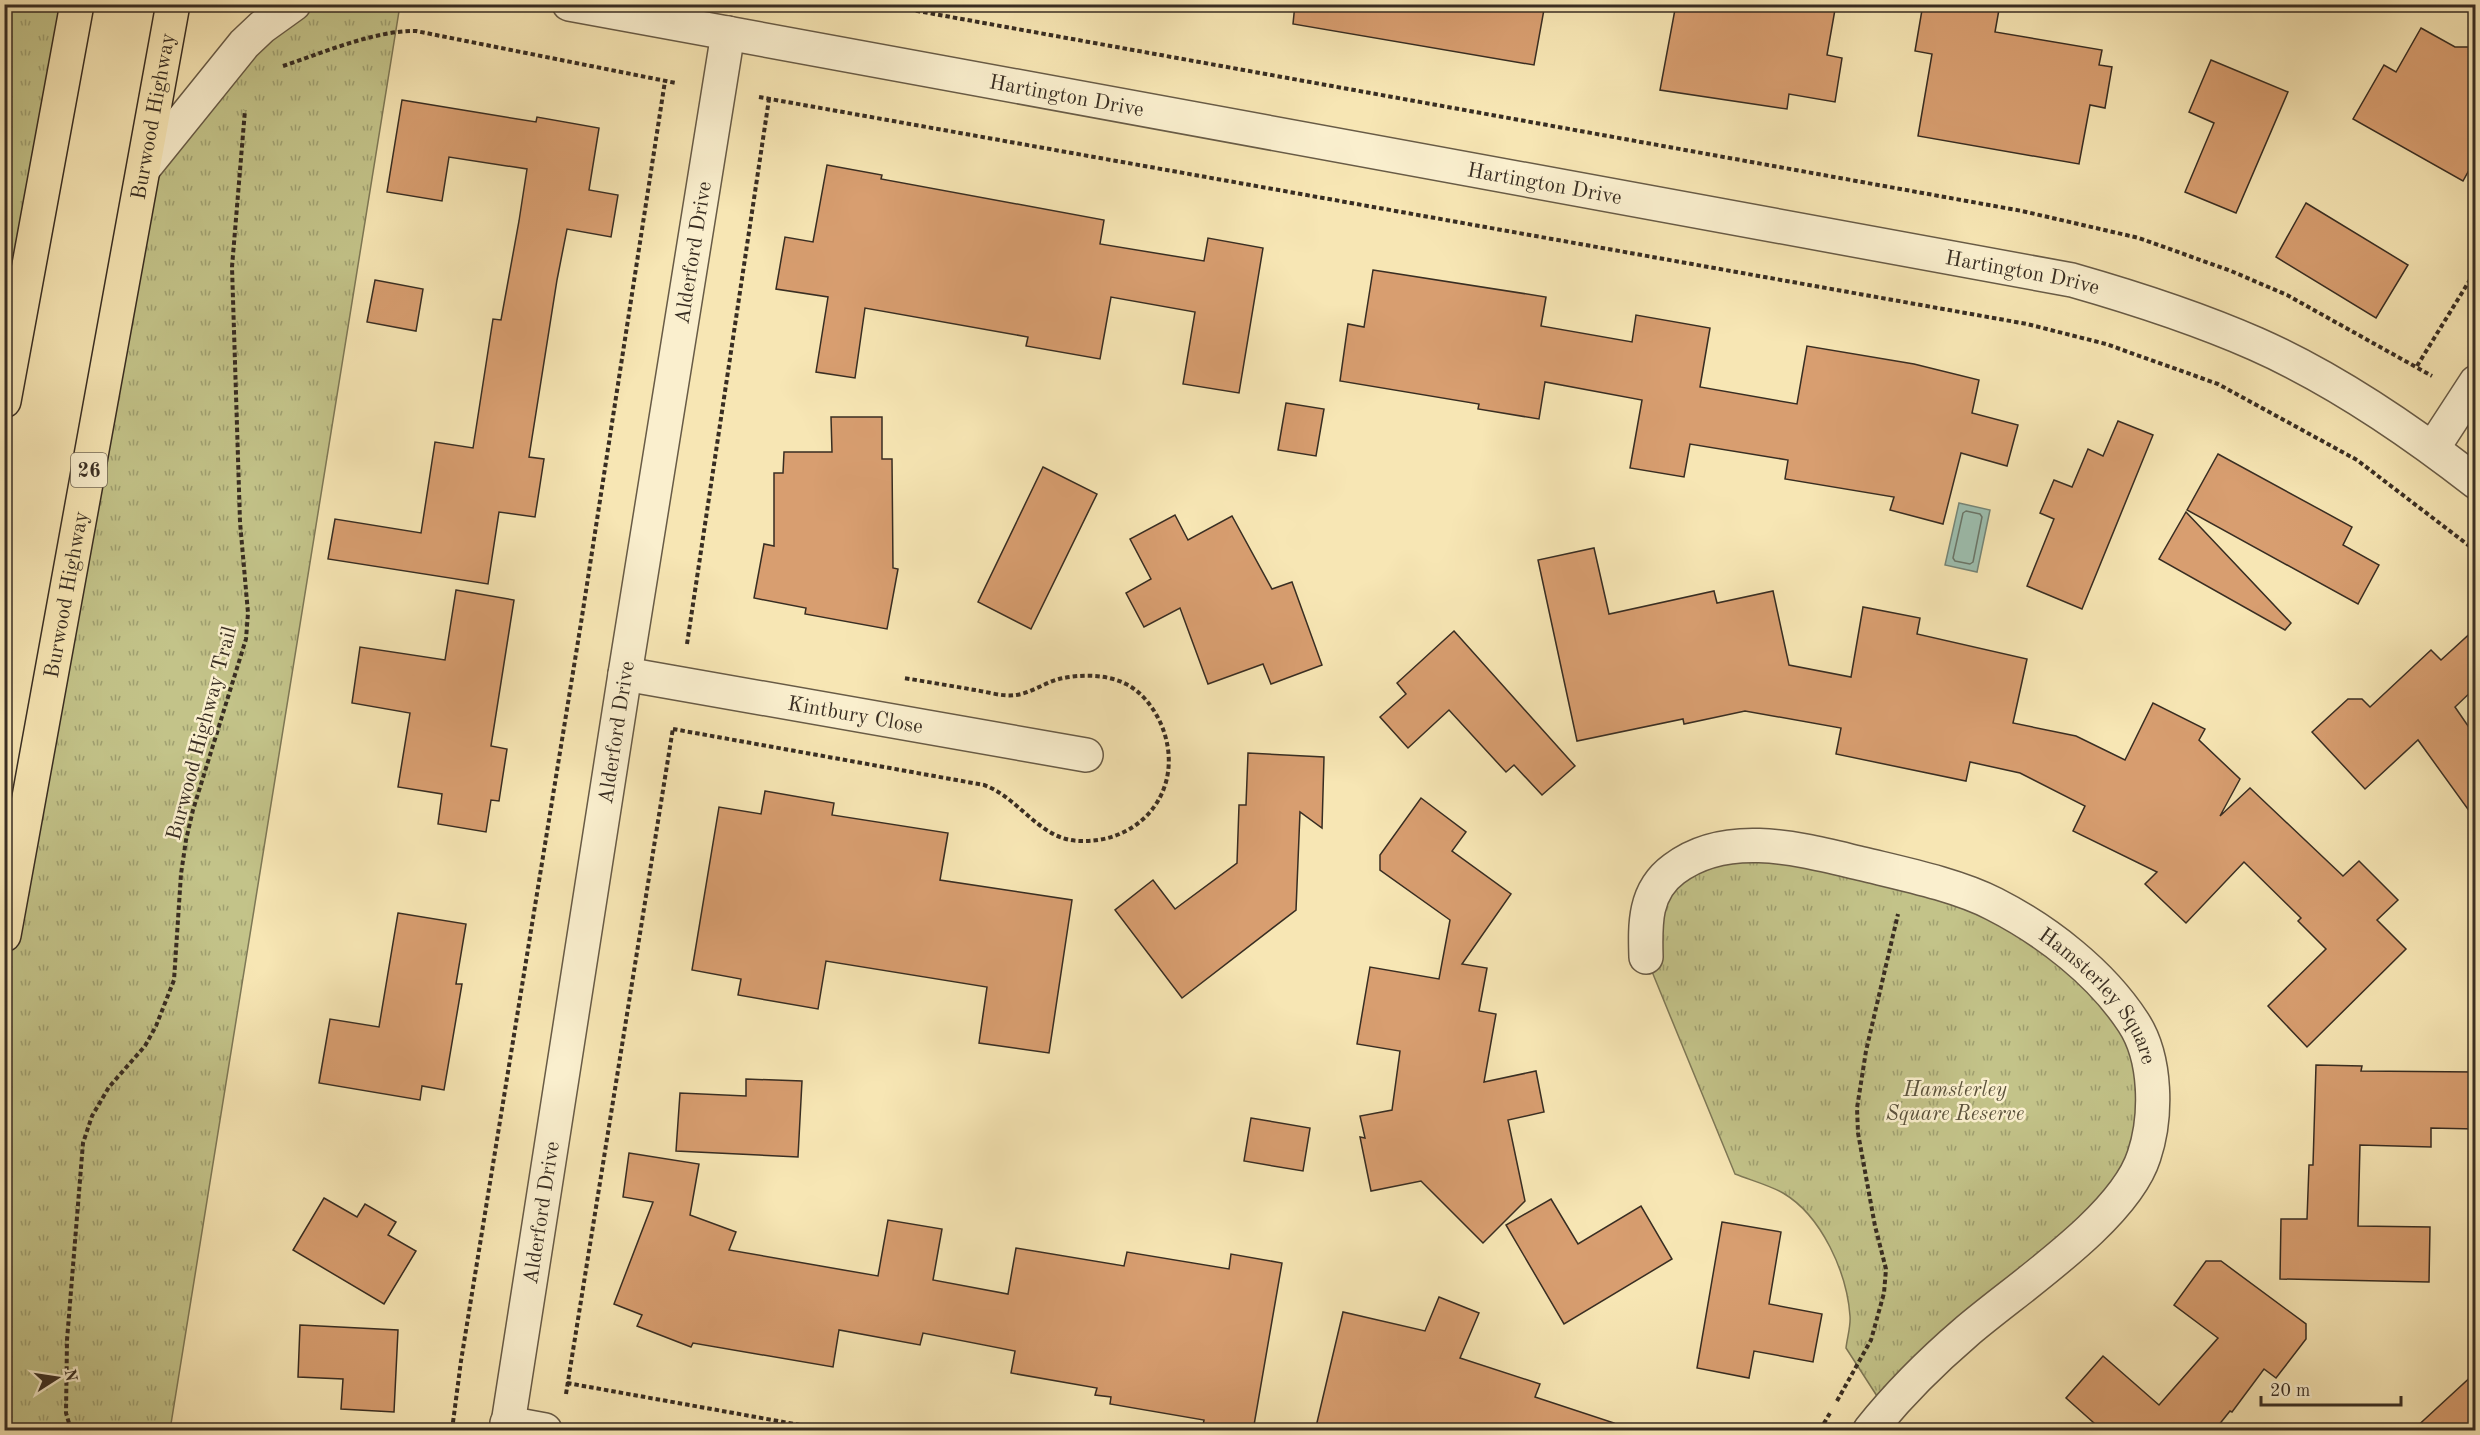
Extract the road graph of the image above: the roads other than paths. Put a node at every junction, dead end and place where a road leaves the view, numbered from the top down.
1 (77, 4) edge
2 (173, 4) edge
3 (294, 4) edge
4 (569, 4) edge
5 (728, 33) junction
6 (144, 168) junction
7 (2475, 382) edge
8 (4, 400) edge
9 (2433, 448) junction
10 (2475, 482) edge
11 (625, 674) junction
12 (1086, 755) dead end
13 (4, 935) edge
14 (1646, 957) dead end
15 (507, 1427) edge
16 (545, 1431) edge
17 (1870, 1431) edge

1 - 8 highway
2 - 6 highway, Burwood Highway / 26
3 - 6 street
4 - 5 street, Hartington Drive
5 - 9 street, Hartington Drive
5 - 11 street, Alderford Drive
6 - 13 highway, Burwood Highway / 26
7 - 9 street
9 - 10 street, Hartington Drive
11 - 12 street, Kintbury Close
11 - 15 street, Alderford Drive
14 - 17 street, Hamsterley Square
15 - 16 street

